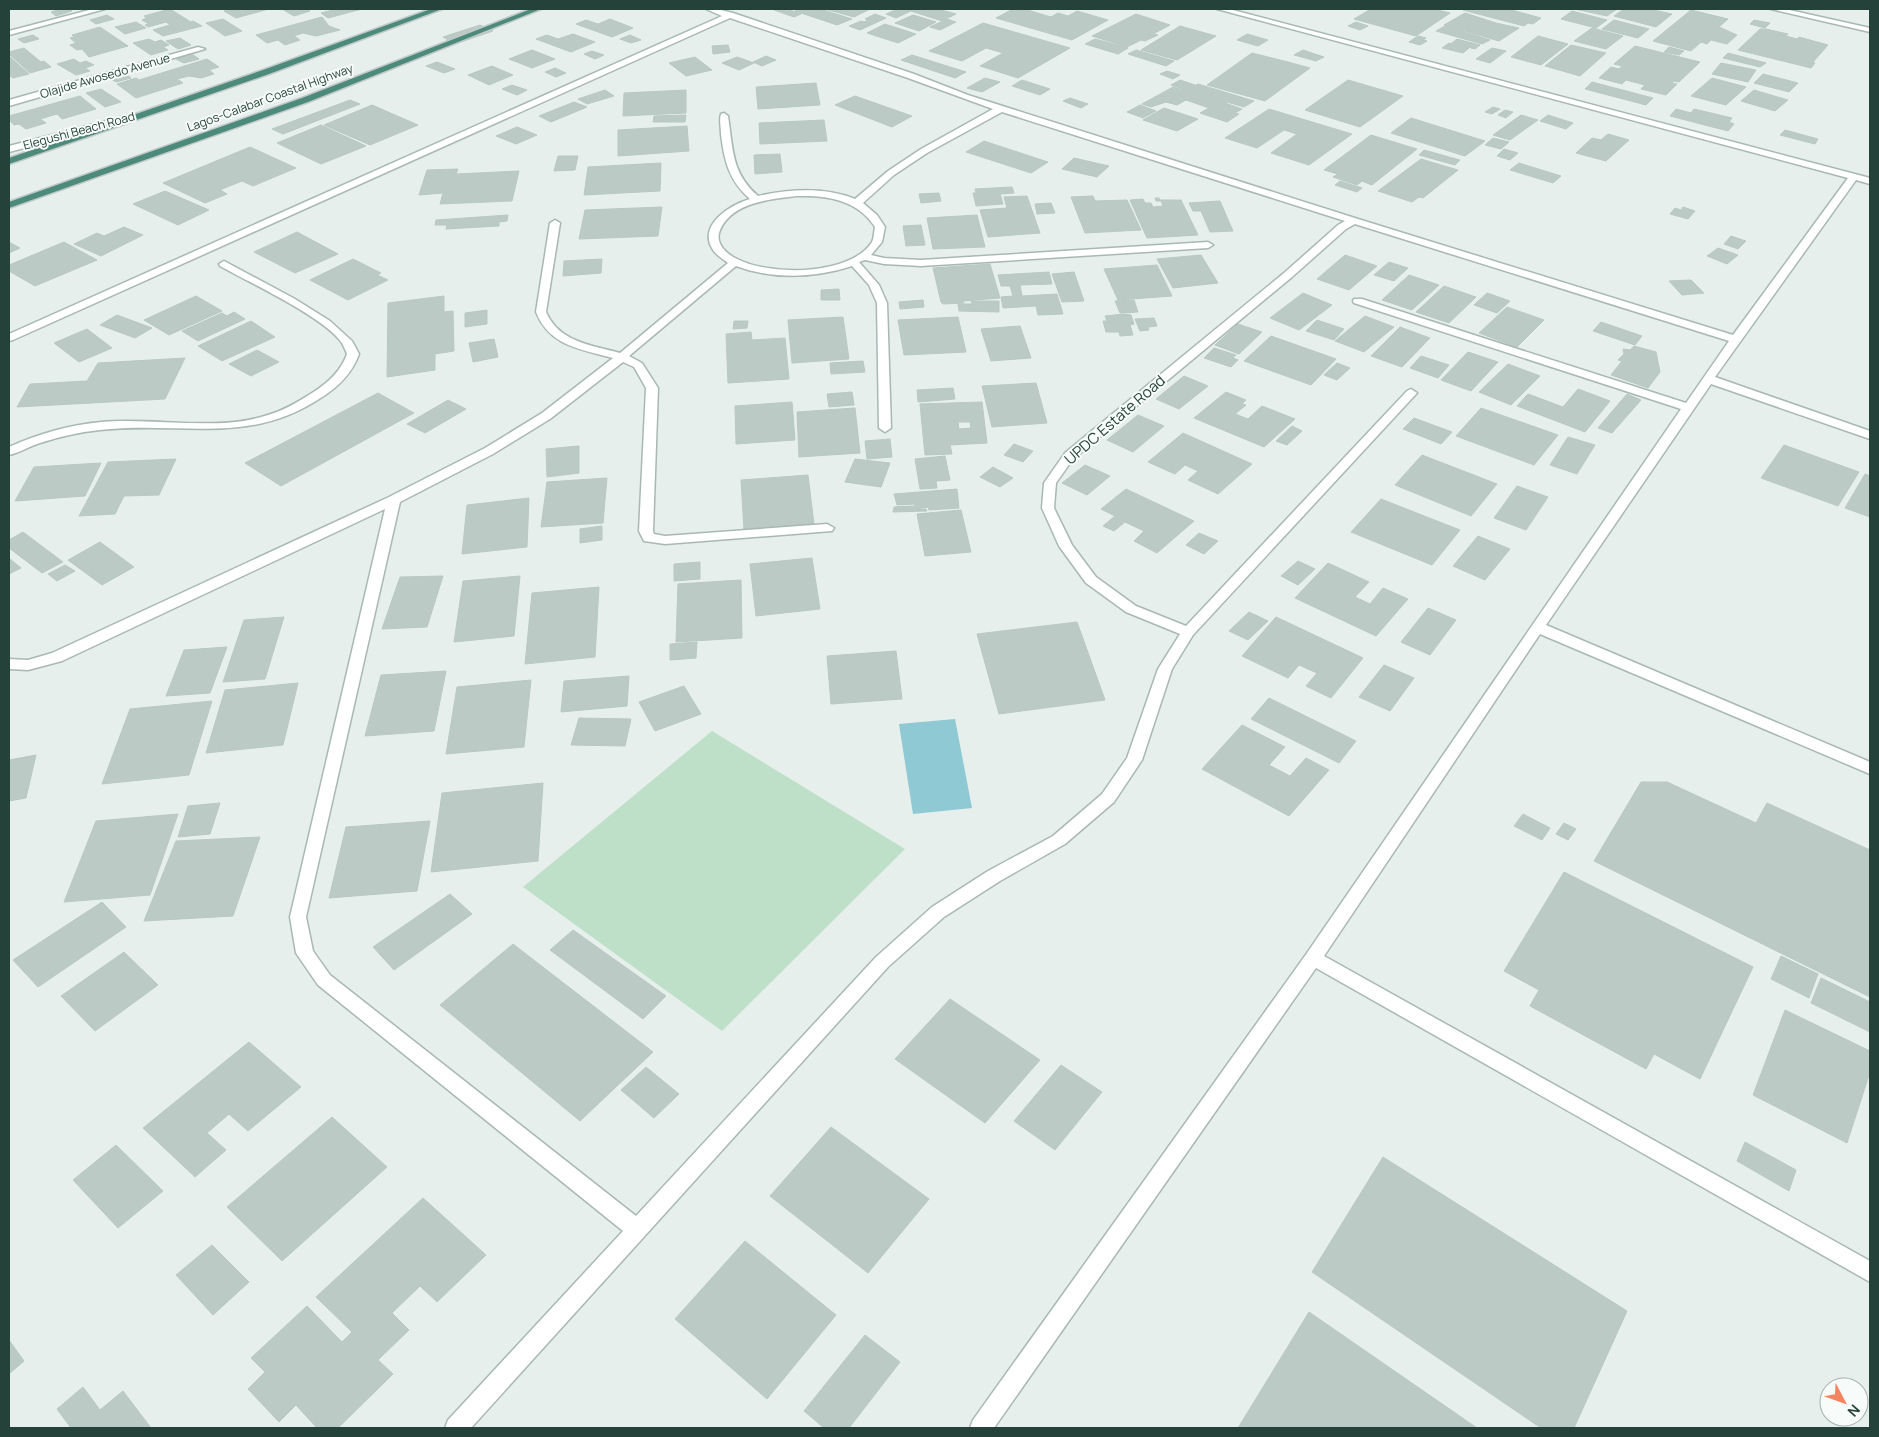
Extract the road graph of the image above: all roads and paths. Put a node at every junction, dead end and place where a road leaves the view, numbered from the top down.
1 (101, 9) edge
2 (438, 9) edge
3 (537, 9) edge
4 (710, 9) edge
5 (1221, 9) edge
6 (1775, 9) edge
7 (730, 16) junction
8 (1870, 30) edge
9 (9, 33) edge
10 (202, 49) dead end
11 (9, 103) edge
12 (1000, 108) junction
13 (149, 112) junction
14 (724, 116) dead end
15 (9, 149) edge
16 (9, 162) edge
17 (1854, 177) junction
18 (1870, 181) edge
19 (756, 199) junction
20 (857, 203) junction
21 (9, 205) edge
22 (1354, 222) junction
23 (555, 223) dead end
24 (1208, 245) dead end
25 (863, 256) junction
26 (852, 261) junction
27 (734, 263) junction
28 (224, 264) dead end
29 (1358, 301) dead end
30 (9, 338) edge
31 (1736, 339) junction
32 (622, 357) junction
33 (1709, 379) junction
34 (1411, 393) dead end
35 (1689, 408) junction
36 (885, 428) dead end
37 (1870, 435) edge
38 (9, 451) edge
39 (394, 500) junction
40 (827, 528) dead end
41 (1538, 627) junction
42 (1188, 632) junction
43 (9, 664) edge
44 (1870, 768) edge
45 (1313, 958) junction
46 (638, 1230) junction
47 (1870, 1272) edge
48 (456, 1428) edge
49 (981, 1428) edge

1 - 9 street
2 - 13 highway, Lagos-Calabar Coastal Highway
3 - 21 highway, Lagos-Calabar Coastal Highway
4 - 7 street
5 - 17 street
6 - 8 street
7 - 12 street
7 - 30 street
10 - 11 street, Olajide Awosedo Avenue
12 - 20 street
12 - 22 street
13 - 15 street, Elegushi Beach Road
13 - 16 highway, Lagos-Calabar Coastal Highway
14 - 19 street
17 - 18 street
17 - 31 street
19 - 20 street
19 - 27 street
20 - 25 street
22 - 31 street
22 - 42 street, UPDC Estate Road
23 - 32 street
24 - 25 street
25 - 26 street
26 - 27 street
26 - 36 street
27 - 32 street
28 - 38 street
29 - 35 street
31 - 33 street
32 - 39 street
32 - 40 street
33 - 35 street
33 - 37 street
34 - 42 street
35 - 41 street
39 - 43 street
39 - 46 street
41 - 44 street
41 - 45 street
42 - 46 street
45 - 47 street
45 - 49 street
46 - 48 street

